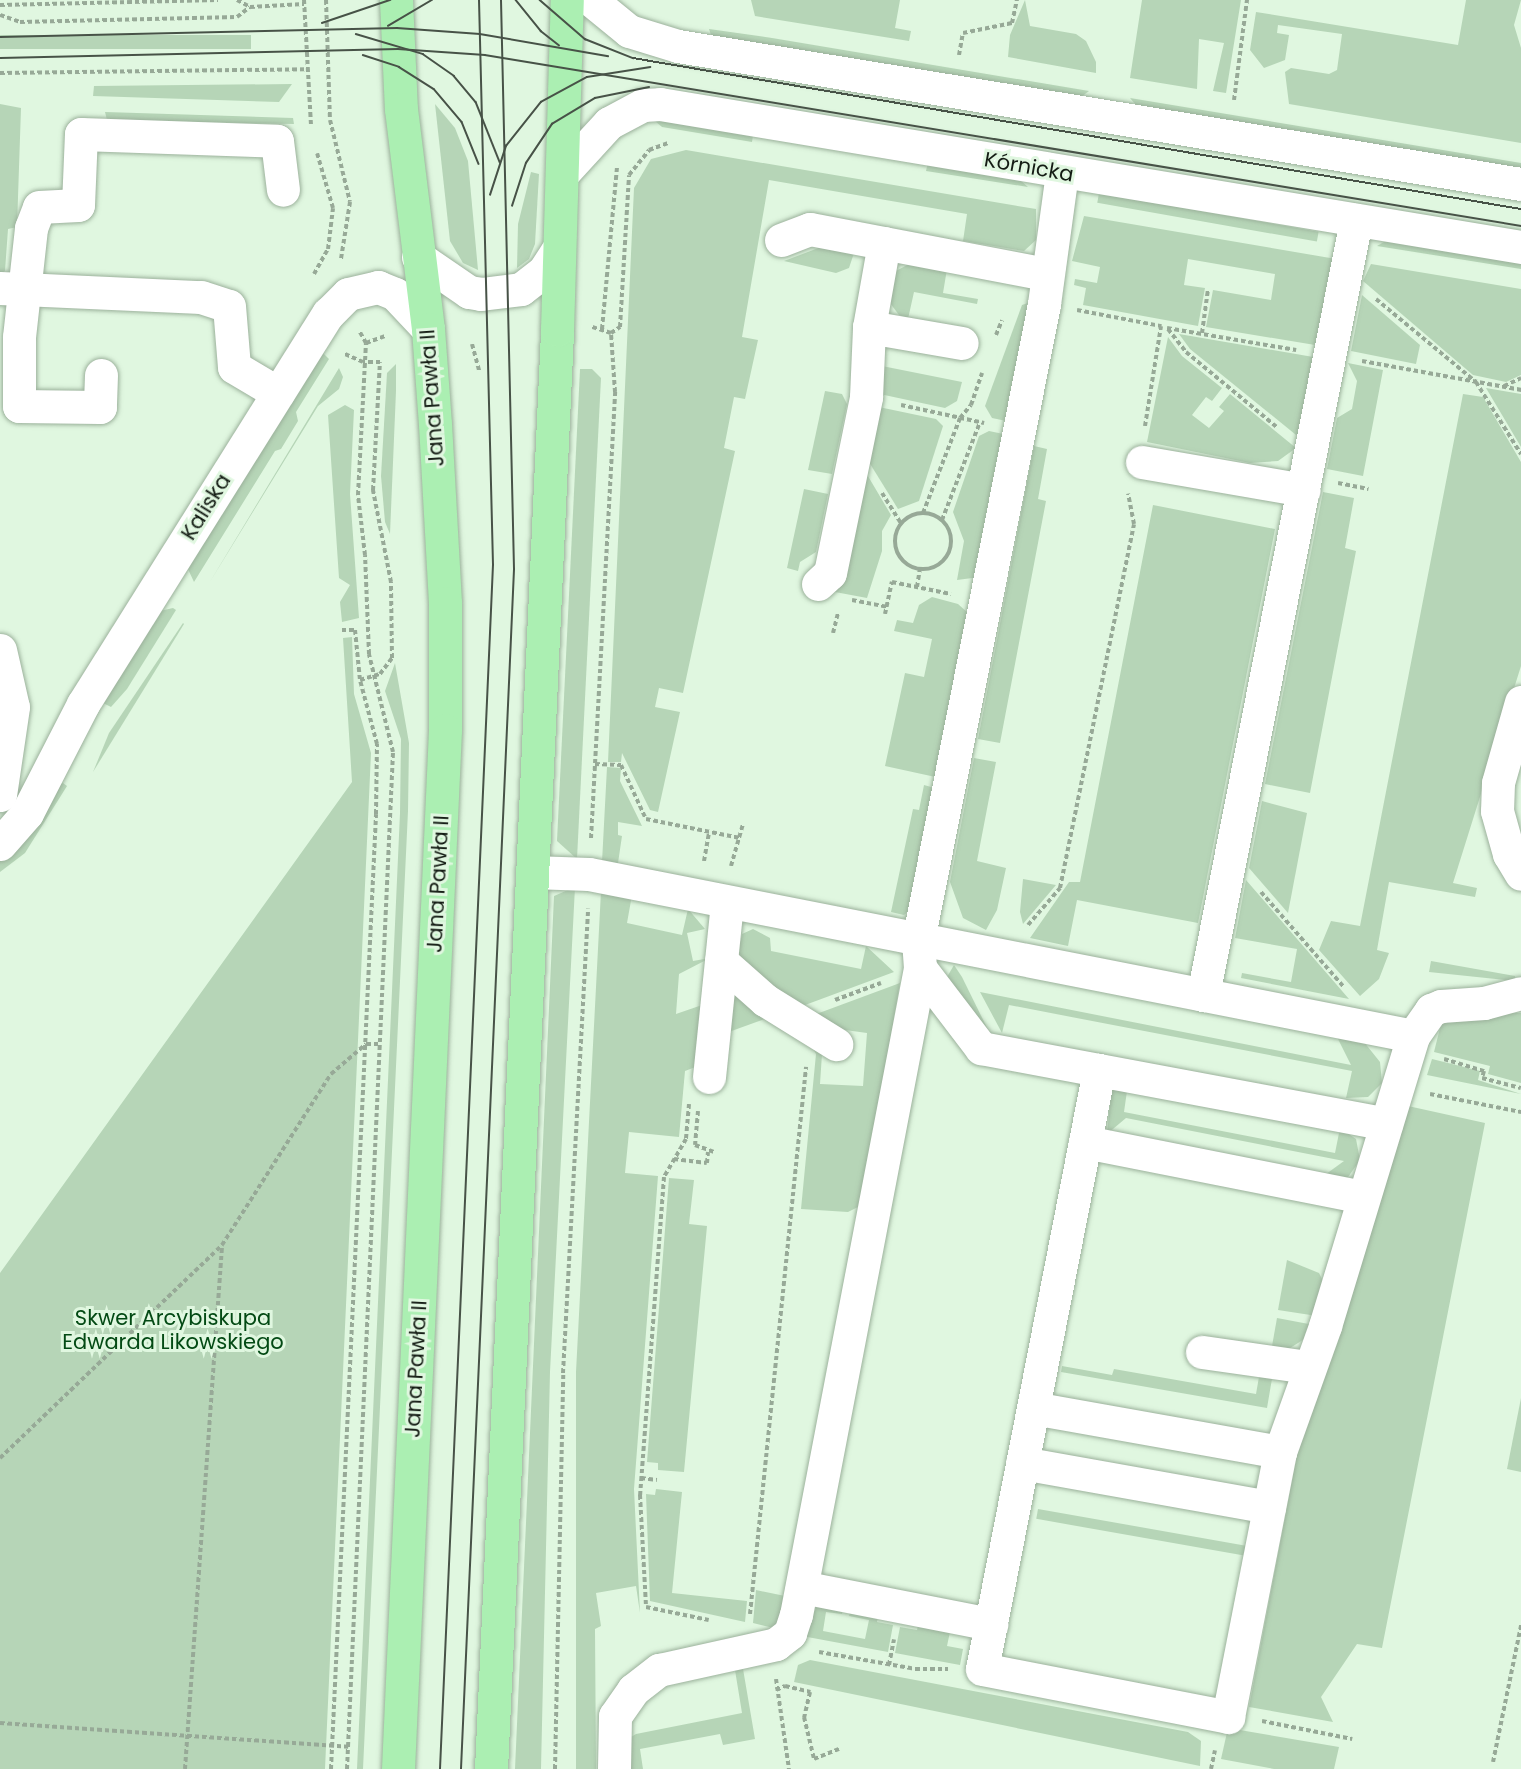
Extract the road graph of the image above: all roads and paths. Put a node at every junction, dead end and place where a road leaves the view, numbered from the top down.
1 (218, 0) edge
2 (237, 0) edge
3 (326, 0) edge
4 (396, 0) edge
5 (567, 0) edge
6 (591, 0) edge
7 (1017, 0) edge
8 (1247, 0) edge
9 (304, 2) edge
10 (0, 5) edge
11 (250, 7) junction
12 (0, 15) edge
13 (959, 55) dead end
14 (307, 69) junction
15 (0, 73) edge
16 (1234, 101) dead end
17 (312, 135) dead end
18 (672, 141) dead end
19 (314, 143) dead end
20 (620, 163) dead end
21 (563, 173) junction
22 (1062, 173) junction
23 (1521, 184) edge
24 (283, 189) dead end
25 (1356, 220) junction
26 (781, 240) dead end
27 (884, 243) junction
28 (1521, 247) edge
29 (559, 248) junction
30 (418, 257) junction
31 (314, 276) dead end
32 (1037, 282) junction
33 (12, 288) edge
34 (1208, 289) dead end
35 (1368, 292) dead end
36 (348, 294) junction
37 (1161, 326) junction
38 (869, 327) junction
39 (428, 329) junction
40 (611, 333) junction
41 (1202, 333) dead end
42 (995, 338) dead end
43 (366, 343) dead end
44 (962, 343) dead end
45 (472, 344) dead end
46 (341, 352) dead end
47 (363, 362) junction
48 (985, 367) dead end
49 (479, 371) dead end
50 (101, 375) dead end
51 (1521, 378) edge
52 (1476, 382) junction
53 (1503, 387) junction
54 (1521, 390) edge
55 (278, 393) junction
56 (867, 397) junction
57 (960, 417) junction
58 (980, 422) junction
59 (1019, 430) junction
60 (1311, 454) junction
61 (1521, 454) edge
62 (1138, 459) junction
63 (1368, 489) dead end
64 (1304, 490) junction
65 (923, 513) junction
66 (942, 520) junction
67 (920, 569) junction
68 (818, 584) dead end
69 (917, 587) junction
70 (986, 602) junction
71 (838, 612) dead end
72 (885, 614) dead end
73 (342, 630) dead end
74 (833, 633) dead end
75 (0, 650) edge
76 (372, 677) junction
77 (360, 680) junction
78 (1521, 702) edge
79 (595, 764) junction
80 (0, 795) edge
81 (27, 813) junction
82 (743, 824) dead end
83 (0, 830) edge
84 (740, 838) junction
85 (0, 844) edge
86 (729, 869) dead end
87 (532, 873) junction
88 (589, 874) junction
89 (1521, 874) edge
90 (1257, 888) dead end
91 (727, 902) junction
92 (919, 954) junction
93 (999, 956) junction
94 (721, 961) junction
95 (1346, 989) dead end
96 (1521, 993) edge
97 (1203, 995) junction
98 (1411, 1042) junction
99 (366, 1044) junction
100 (381, 1044) junction
101 (822, 1049) joint
102 (1099, 1070) junction
103 (705, 1077) junction
104 (1521, 1088) edge
105 (1431, 1094) dead end
106 (1521, 1112) edge
107 (1386, 1124) junction
108 (1085, 1142) junction
109 (674, 1159) junction
110 (1363, 1197) junction
111 (222, 1245) junction
112 (1202, 1352) dead end
113 (1307, 1367) junction
114 (1033, 1408) junction
115 (1280, 1452) junction
116 (0, 1458) edge
117 (1022, 1463) junction
118 (641, 1478) junction
119 (657, 1480) dead end
120 (1269, 1507) junction
121 (802, 1587) junction
122 (720, 1623) dead end
123 (991, 1624) junction
124 (1521, 1625) edge
125 (776, 1644) junction
126 (982, 1669) junction
127 (776, 1690) junction
128 (1256, 1720) dead end
129 (0, 1723) edge
130 (187, 1734) junction
131 (1352, 1739) dead end
132 (332, 1746) junction
133 (348, 1747) junction
134 (839, 1749) dead end
135 (1492, 1762) dead end
136 (184, 1769) edge
137 (331, 1769) edge
138 (347, 1769) edge
139 (398, 1769) edge
140 (491, 1769) edge
141 (555, 1769) edge
142 (614, 1769) edge
143 (789, 1769) edge

1 - 10 path
2 - 11 path
3 - 36 path
4 - 30 main road, Jana Pawła II
5 - 21 main road
6 - 23 street
7 - 13 path
8 - 16 path
9 - 11 path
9 - 14 path
11 - 12 path
14 - 15 path
14 - 17 path
18 - 40 path
19 - 31 path
20 - 40 path
21 - 22 street, Kórnicka
21 - 29 main road
22 - 25 street, Kórnicka
22 - 32 street
24 - 33 street
25 - 28 street, Kórnicka
25 - 60 street
26 - 27 street
27 - 32 street
27 - 38 street
29 - 30 street
29 - 87 main road
30 - 39 main road, Jana Pawła II
32 - 37 path
32 - 42 path
32 - 59 street
33 - 50 street
33 - 55 street
34 - 41 path
35 - 52 path
36 - 39 street
36 - 55 street, Kaliska
37 - 60 path
37 - 62 path
38 - 44 street
38 - 56 street
39 - 139 main road, Jana Pawła II
40 - 79 path
43 - 47 path
45 - 49 path
46 - 47 path
47 - 76 path
47 - 76 path
48 - 57 path
51 - 53 path
52 - 53 path
52 - 61 path
53 - 54 path
55 - 81 street, Kaliska
56 - 57 path
56 - 68 street
57 - 58 path
57 - 65 path
58 - 59 path
58 - 66 path
59 - 70 street
60 - 63 path
60 - 64 street
62 - 64 street
62 - 93 path
64 - 97 street
65 - 66 path
65 - 67 path
66 - 67 path
67 - 69 path
69 - 70 path
69 - 72 path
70 - 92 street
71 - 74 path
73 - 77 path
75 - 80 street
76 - 77 path
76 - 100 path
77 - 99 path
78 - 89 street
79 - 84 path
79 - 88 path
81 - 83 street
81 - 85 street, Kaliska
82 - 84 path
84 - 86 path
87 - 88 street
87 - 140 main road
88 - 91 street
88 - 141 path
90 - 95 path
91 - 92 street
91 - 94 street
92 - 93 street
92 - 102 street
92 - 121 street
93 - 97 street
94 - 101 street
94 - 103 street
96 - 98 street
97 - 98 street
98 - 104 path
98 - 107 street
99 - 100 path
99 - 111 path
99 - 132 path
100 - 133 path
101 - 125 path
102 - 107 street
102 - 108 street
103 - 109 path
103 - 109 path
105 - 106 path
107 - 110 street
108 - 110 street
108 - 114 street
109 - 118 path
110 - 113 street
111 - 116 path
111 - 130 path
112 - 113 street
113 - 115 street
114 - 115 street
114 - 117 street
115 - 120 street
117 - 120 street
117 - 123 street
118 - 119 path
118 - 122 path
120 - 126 street
121 - 123 street
121 - 125 street
123 - 126 street
124 - 135 path
125 - 126 path
125 - 127 path
125 - 142 street
127 - 134 path
127 - 143 path
128 - 131 path
129 - 130 path
130 - 132 path
130 - 136 path
132 - 133 path
132 - 137 path
133 - 138 path

